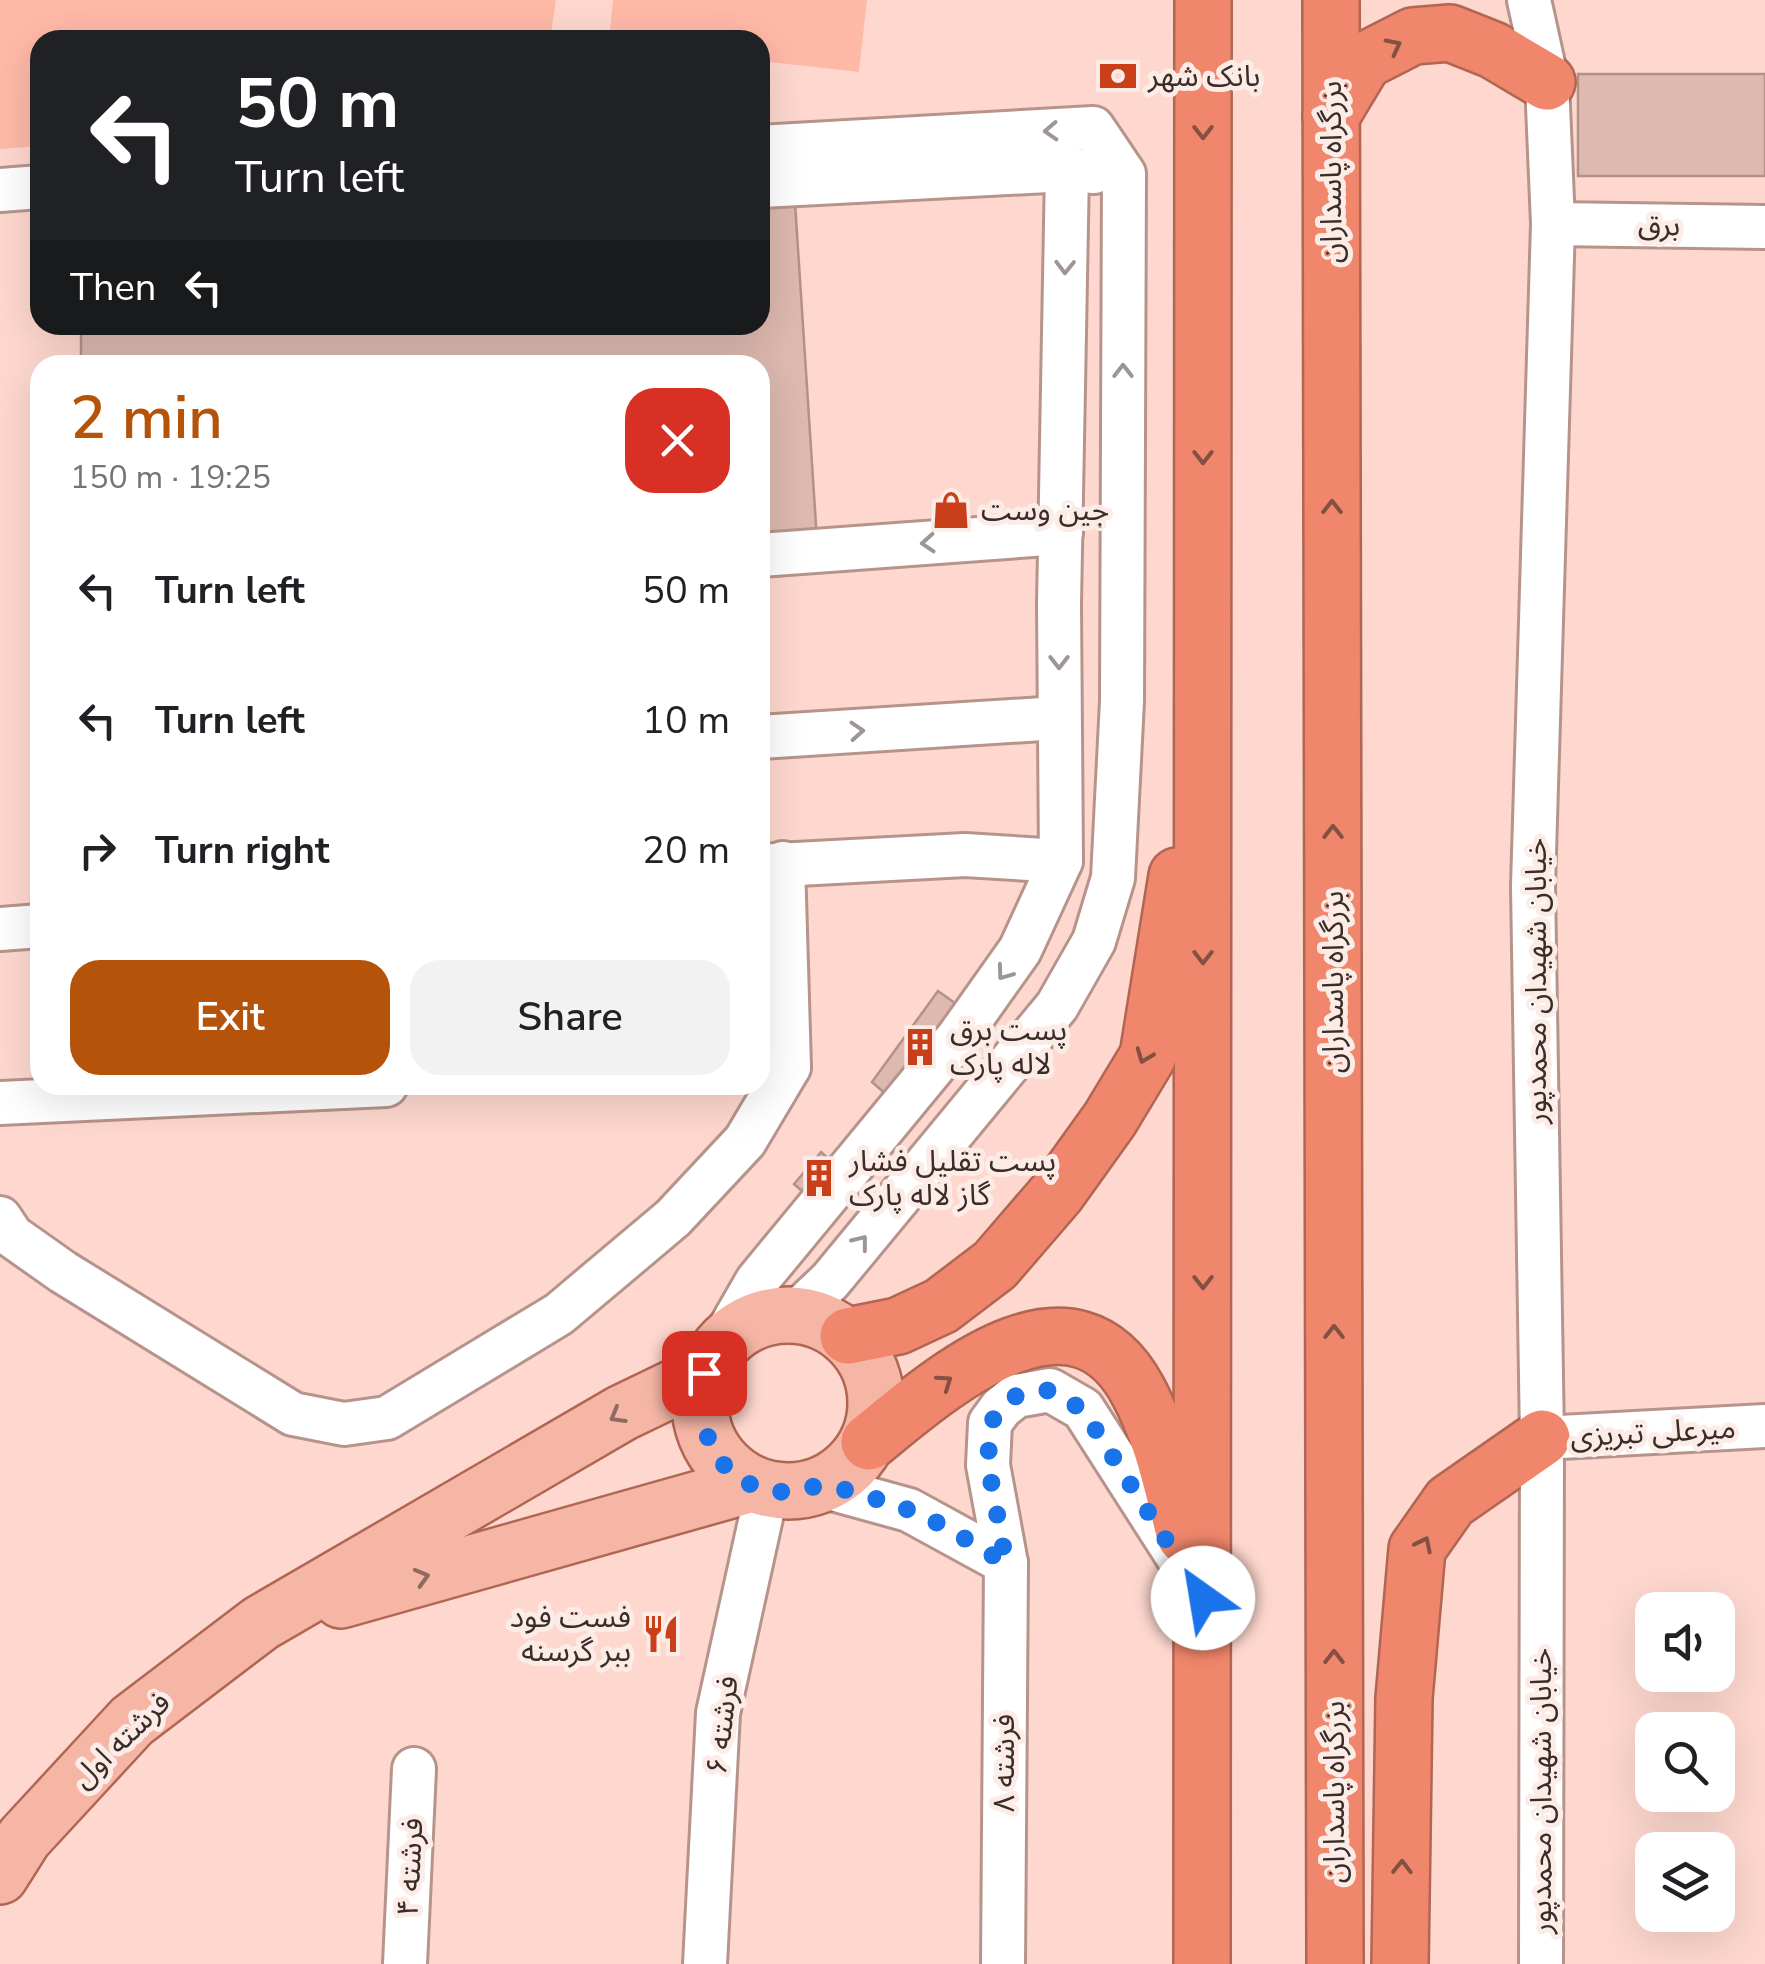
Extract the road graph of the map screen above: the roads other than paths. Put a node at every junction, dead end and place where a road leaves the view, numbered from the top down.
1 (1204, 0) edge
2 (1331, 0) edge
3 (1529, 0) edge
4 (1547, 82) junction
5 (1331, 116) junction
6 (770, 146) edge
7 (1066, 170) junction
8 (1124, 174) junction
9 (770, 185) edge
10 (30, 188) edge
11 (0, 190) edge
12 (1553, 224) junction
13 (1765, 227) edge
14 (1060, 533) junction
15 (770, 554) edge
16 (1059, 590) junction
17 (1058, 718) junction
18 (1204, 720) junction
19 (770, 736) edge
20 (1061, 860) junction
21 (772, 864) edge
22 (30, 927) edge
23 (0, 930) edge
24 (1057, 1006) junction
25 (774, 1067) edge
26 (153, 1095) edge
27 (763, 1095) edge
28 (0, 1103) edge
29 (0, 1218) edge
30 (796, 1314) junction
31 (848, 1336) junction
32 (712, 1360) junction
33 (1765, 1426) edge
34 (1542, 1438) junction
35 (868, 1442) junction
36 (822, 1486) junction
37 (759, 1487) junction
38 (1006, 1563) junction
39 (1203, 1598) junction
40 (261, 1623) junction
41 (414, 1770) dead end
42 (0, 1876) edge
43 (405, 1964) edge
44 (705, 1964) edge
45 (1003, 1964) edge
46 (1202, 1964) edge
47 (1335, 1964) edge
48 (1400, 1964) edge
49 (1541, 1964) edge

1 -> 18 highway
2 - 5 highway, بزرگراه پاسداران
3 - 4 street, خیابان شهیدان محمدپور
5 -> 4 highway
4 - 12 street, خیابان شهیدان محمدپور
47 -> 5 highway, بزرگراه پاسداران
8 -> 6 street
7 - 8 street
7 - 9 street
7 -> 14 street
24 -> 8 street
10 - 11 street
12 - 13 street, برق
12 - 34 street, خیابان شهیدان محمدپور
14 -> 15 street
14 - 16 street
16 -> 17 street
16 - 24 street
19 -> 17 street
17 - 20 street
18 -> 31 highway
18 -> 39 highway
20 - 21 street
20 -> 32 street
21 - 25 street
22 - 23 street
30 -> 24 street
26 - 28 street
27 - 29 street
30 - 31 main road
30 - 32 main road
31 - 35 main road
32 - 37 main road
32 -> 40 main road
33 - 34 street, میرعلی تبریزی
48 -> 34 highway
34 - 49 street, خیابان شهیدان محمدپور
35 - 36 main road
35 -> 39 highway
36 - 37 main road
36 - 38 street
40 -> 37 main road
37 - 44 street, فرشته ۶
38 - 39 street, فرشته ۸
38 - 45 street, فرشته ۸
39 - 46 highway
40 - 42 main road, فرشته اول
41 - 43 street, ۴ فرشته

